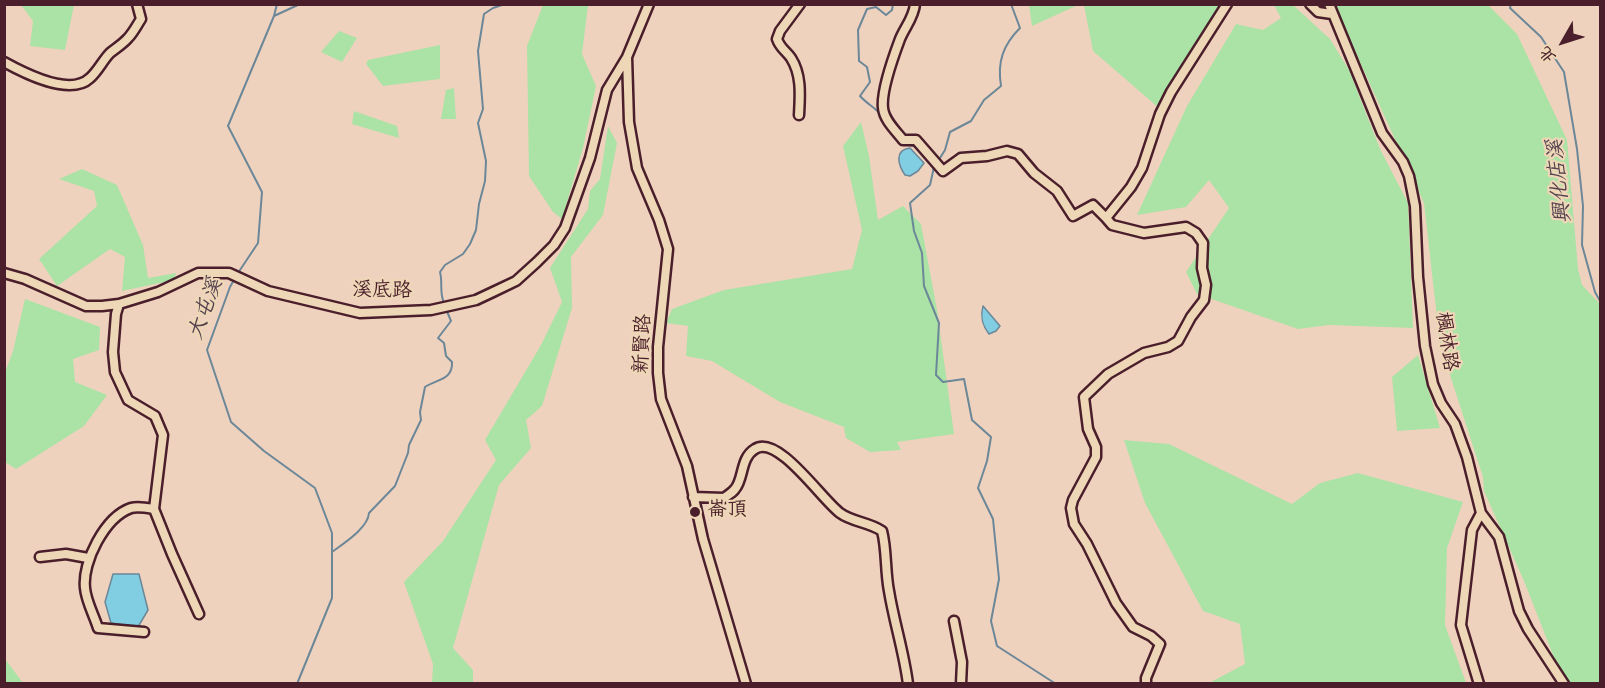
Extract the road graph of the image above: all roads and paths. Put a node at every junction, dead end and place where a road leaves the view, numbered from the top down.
1 (137, 4) edge
2 (649, 4) edge
3 (800, 4) edge
4 (915, 4) edge
5 (1227, 4) edge
6 (1310, 4) edge
7 (1329, 4) edge
8 (1332, 15) junction
9 (627, 57) junction
10 (4, 62) edge
11 (799, 115) dead end
12 (1106, 218) junction
13 (4, 273) edge
14 (119, 304) junction
15 (693, 497) junction
16 (154, 509) junction
17 (1481, 513) junction
18 (40, 557) dead end
19 (88, 558) junction
20 (199, 614) dead end
21 (954, 621) dead end
22 (144, 632) dead end
23 (746, 684) edge
24 (908, 684) edge
25 (961, 684) edge
26 (1146, 684) edge
27 (1479, 684) edge
28 (1564, 684) edge

1 - 10 street
2 - 9 street, 新賢路
3 - 11 street
4 - 12 street
5 - 12 street
6 - 8 street
7 - 8 street, 楓林路
8 - 17 street, 楓林路
9 - 14 street, 溪底路
9 - 15 street, 新賢路
12 - 26 street
13 - 14 street, 溪底路
14 - 16 street
15 - 23 street, 新賢路
15 - 24 street
16 - 19 street
16 - 20 street
17 - 27 street
17 - 28 street, 楓林路
18 - 19 street
19 - 22 street
21 - 25 street

